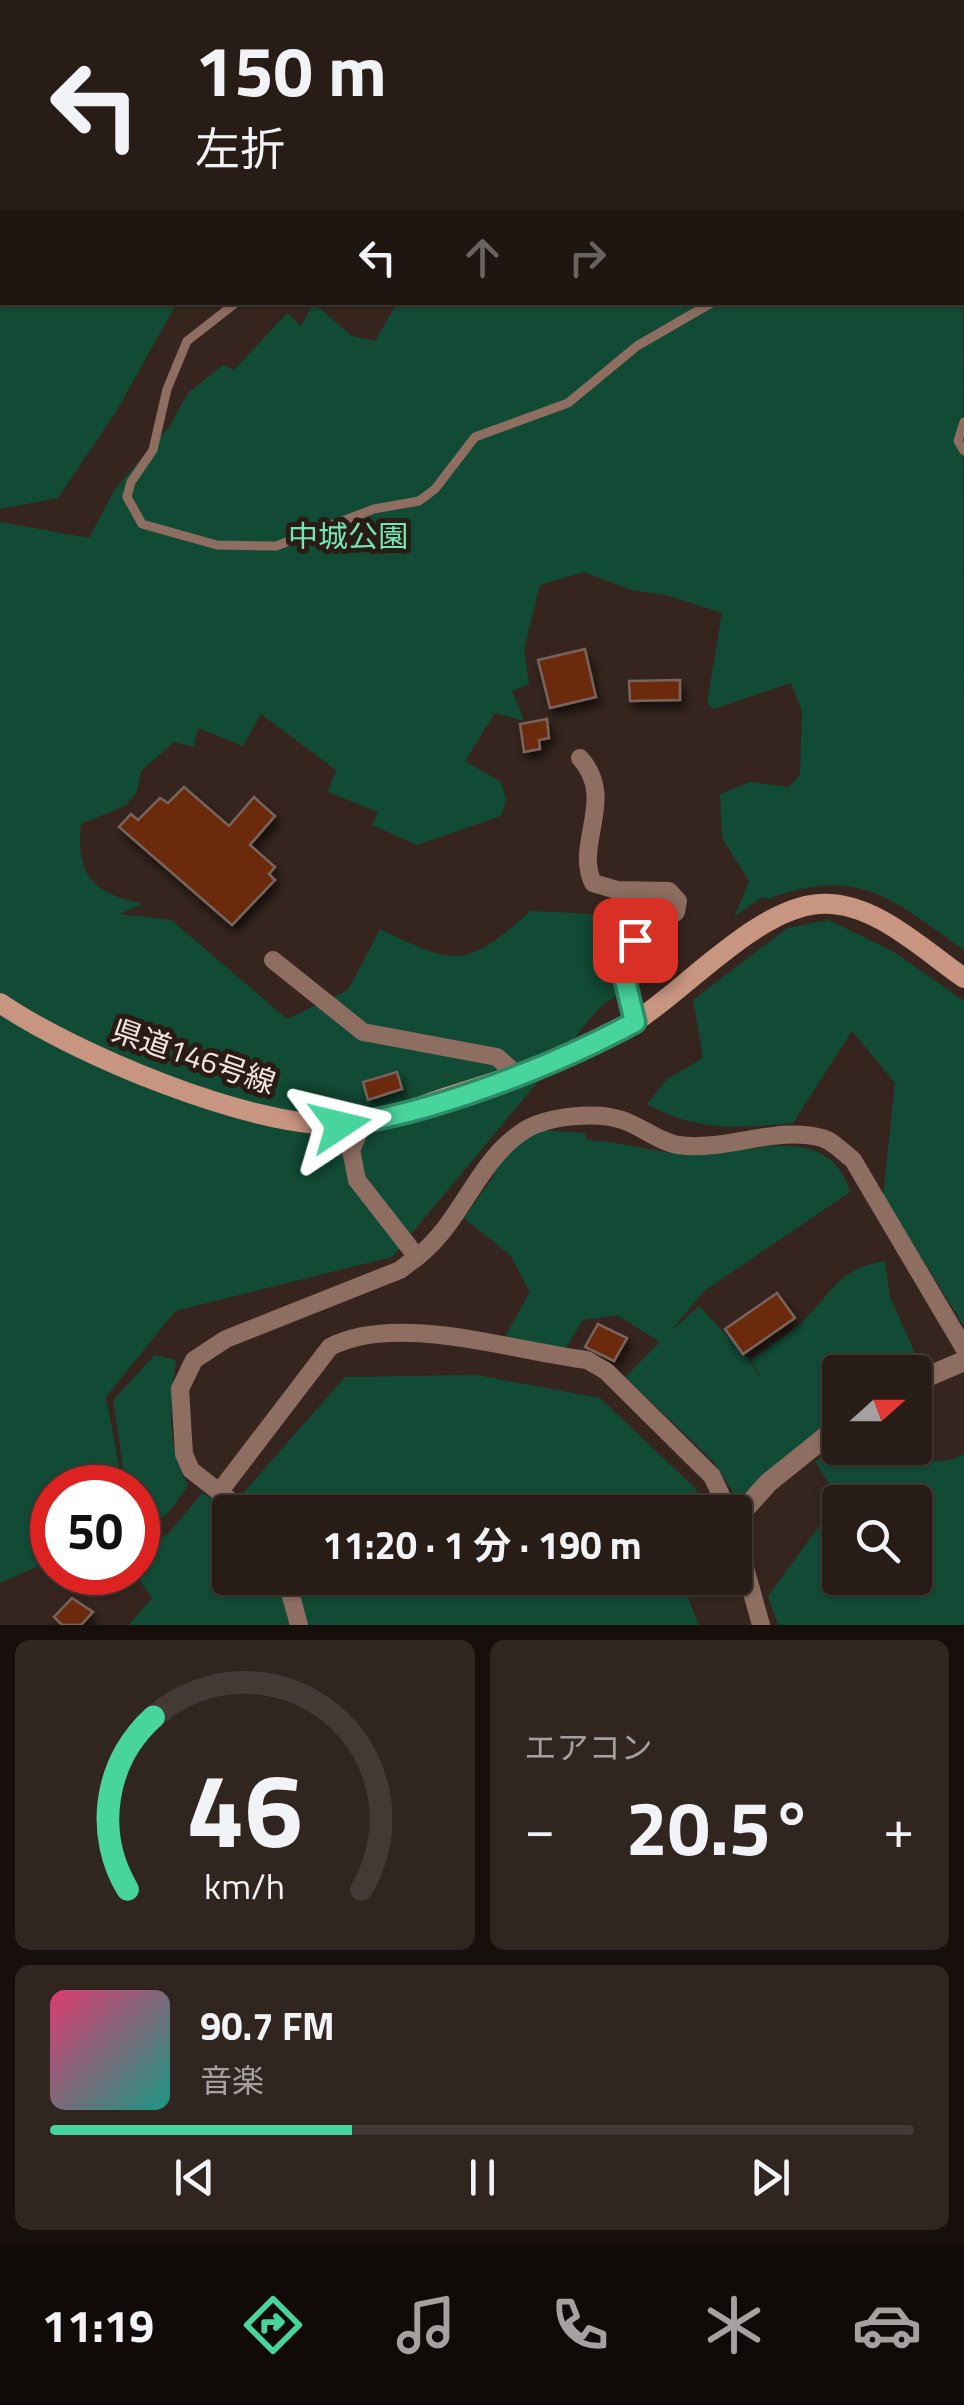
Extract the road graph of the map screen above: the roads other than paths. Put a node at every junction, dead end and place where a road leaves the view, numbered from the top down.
1 (233, 305) edge
2 (709, 305) edge
3 (964, 422) edge
4 (964, 451) edge
5 (580, 758) dead end
6 (274, 960) dead end
7 (964, 978) edge
8 (0, 1003) edge
9 (635, 1022) junction
10 (516, 1074) junction
11 (363, 1123) junction
12 (417, 1257) junction
13 (964, 1348) edge
14 (964, 1361) edge
15 (932, 1375) edge
16 (822, 1440) edge
17 (220, 1491) junction
18 (225, 1495) edge
19 (721, 1495) edge
20 (752, 1501) edge
21 (752, 1593) edge
22 (291, 1595) edge
23 (299, 1625) edge
24 (761, 1625) edge

1 - 2 lane
3 - 4 lane
5 - 9 street
6 - 10 street
7 - 9 main road, 県道146号線
8 - 11 main road, 県道146号線
9 - 10 main road, 県道146号線
10 - 11 main road, 県道146号線
11 - 12 street
12 - 13 street
12 - 17 street
14 - 15 street
16 - 20 street
17 - 18 street
17 - 19 street
21 - 24 street
22 - 23 street

